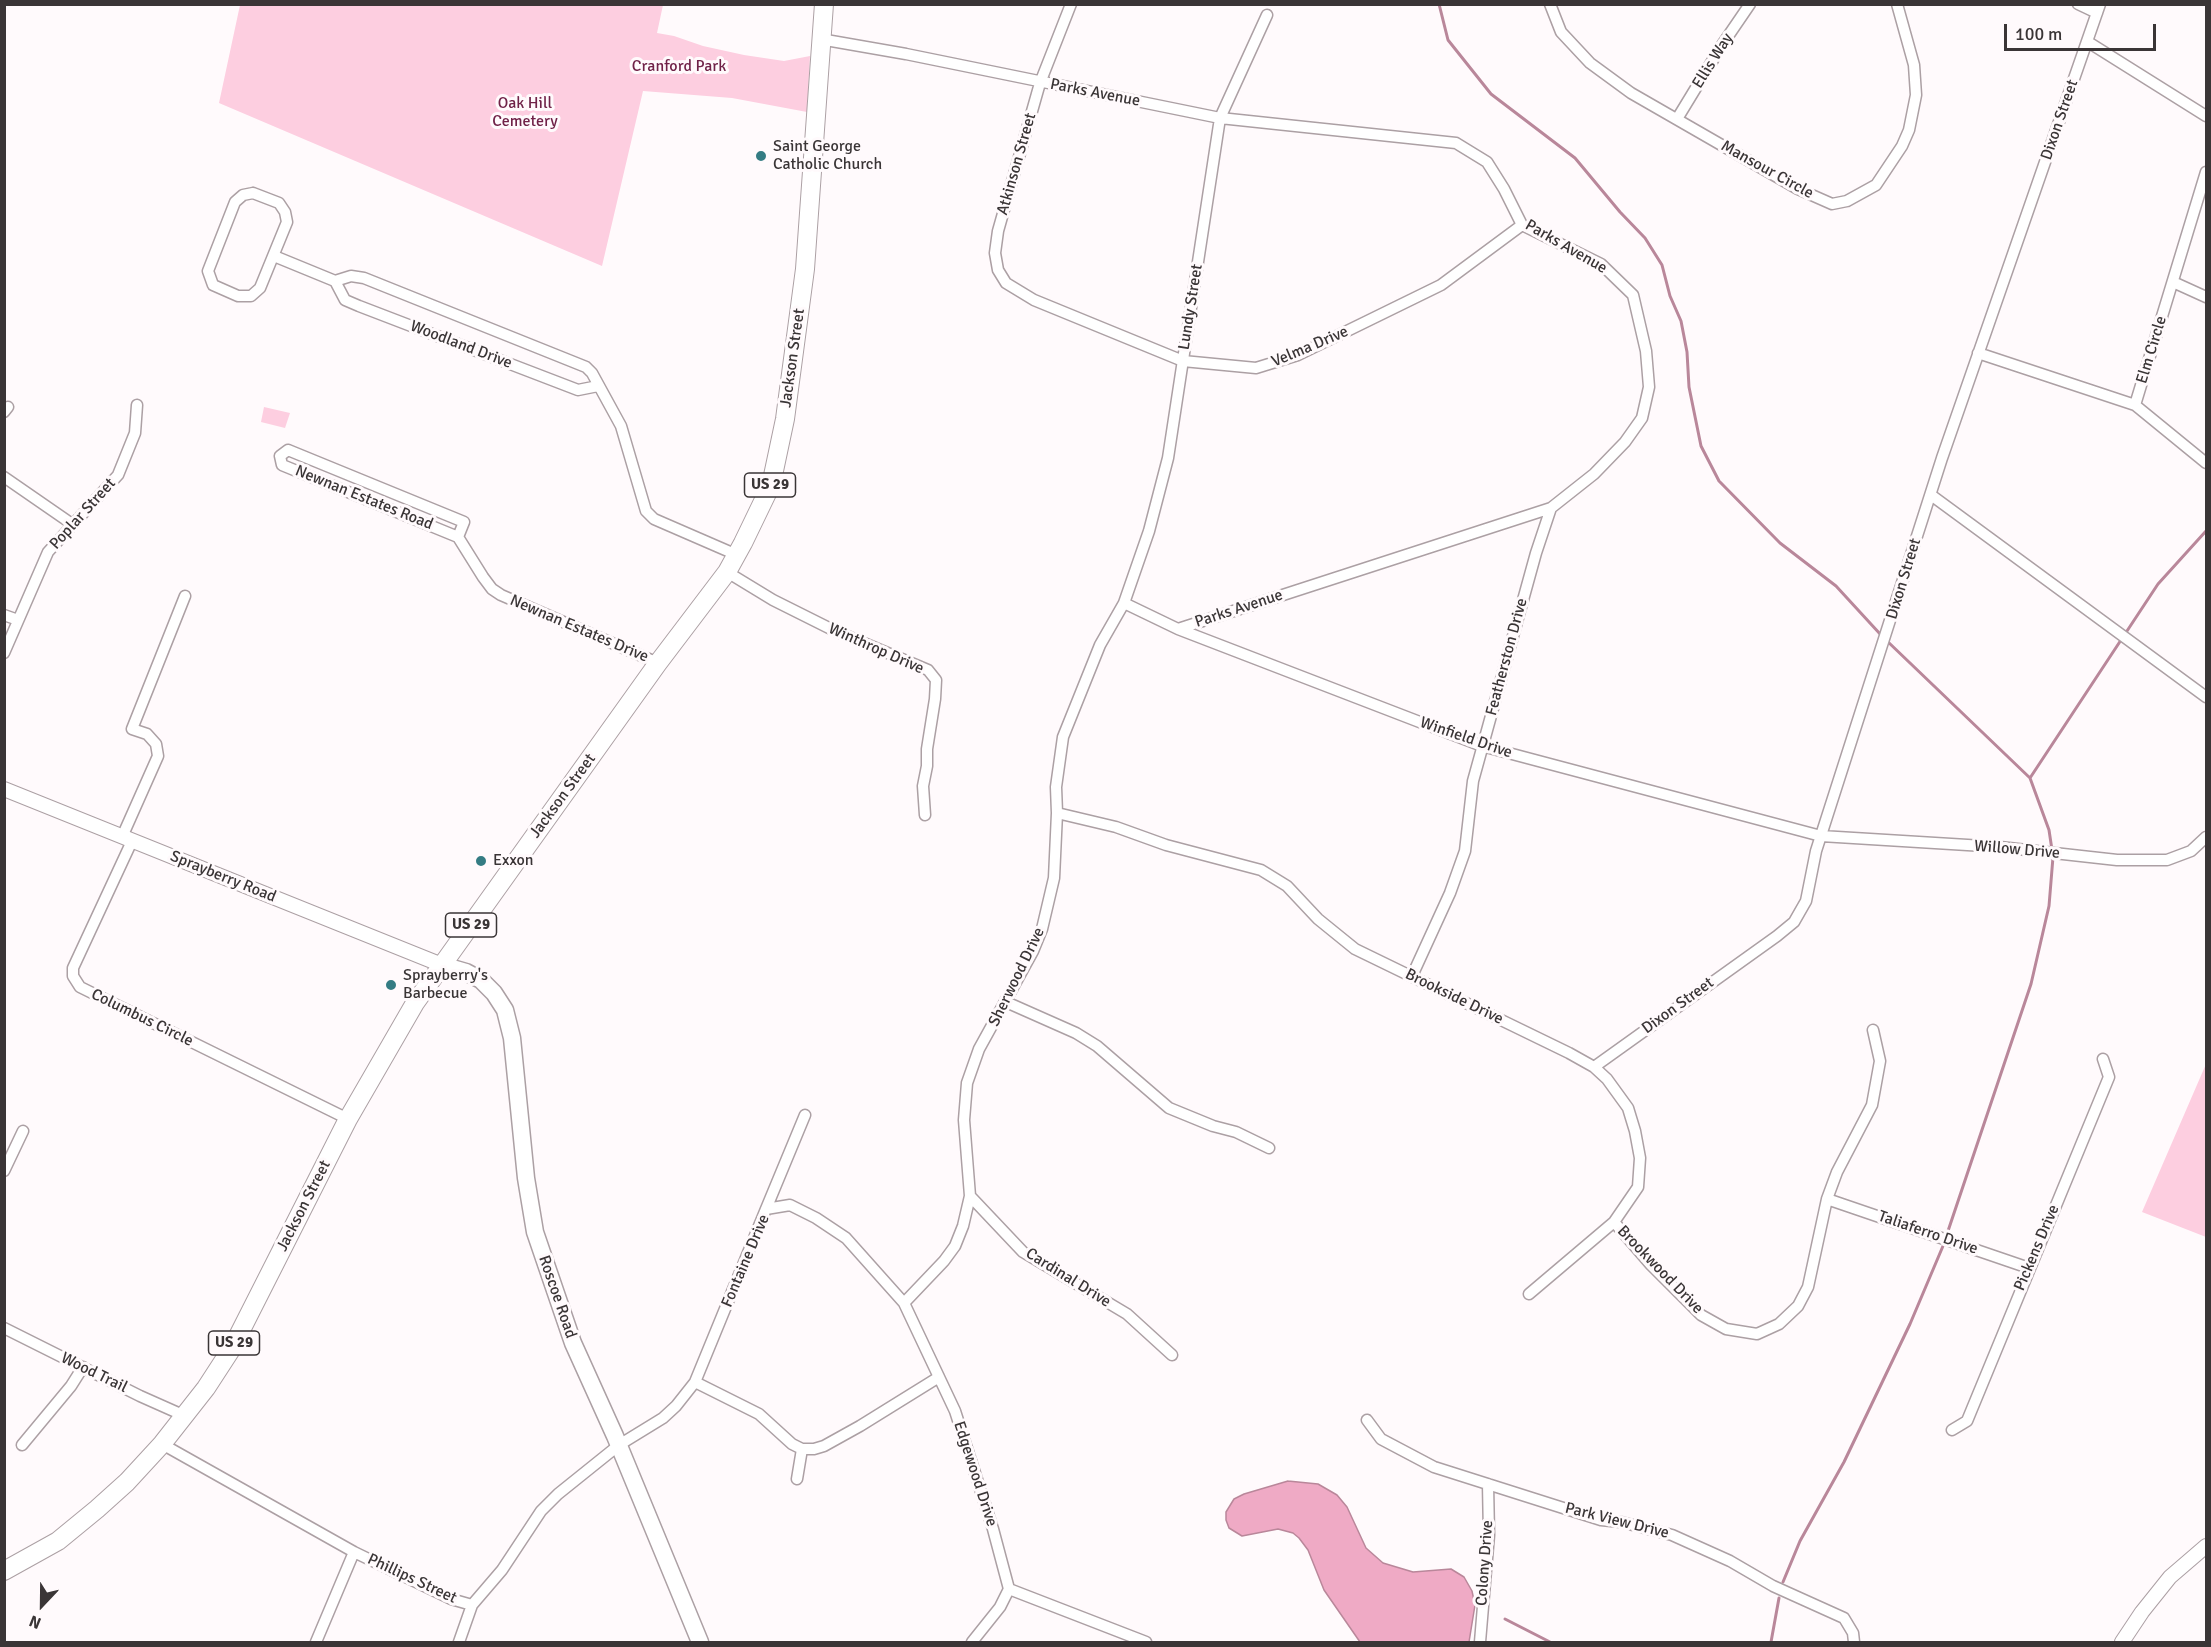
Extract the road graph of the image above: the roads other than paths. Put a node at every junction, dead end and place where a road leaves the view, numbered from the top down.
1 (824, 4) edge
2 (1071, 4) edge
3 (1550, 4) edge
4 (1750, 4) edge
5 (1897, 4) edge
6 (2078, 4) edge
7 (2099, 9) edge
8 (1267, 15) dead end
9 (820, 39) junction
10 (2088, 42) junction
11 (1040, 82) junction
12 (2206, 116) edge
13 (1220, 118) junction
14 (1677, 119) junction
15 (2206, 172) edge
16 (1522, 225) junction
17 (274, 256) junction
18 (996, 258) joint
19 (335, 280) junction
20 (2173, 282) junction
21 (2206, 297) edge
22 (1978, 353) junction
23 (1183, 361) junction
24 (598, 386) junction
25 (137, 405) dead end
26 (2135, 405) junction
27 (2206, 463) edge
28 (4, 477) edge
29 (1931, 495) junction
30 (1551, 508) junction
31 (72, 524) junction
32 (458, 537) junction
33 (737, 555) junction
34 (727, 572) junction
35 (185, 596) dead end
36 (1124, 603) junction
37 (4, 615) edge
38 (18, 620) junction
39 (1178, 629) junction
40 (4, 653) edge
41 (658, 663) junction
42 (2206, 697) edge
43 (1482, 746) junction
44 (4, 789) edge
45 (1057, 813) junction
46 (925, 814) dead end
47 (1821, 836) junction
48 (2206, 837) edge
49 (127, 839) junction
50 (442, 965) junction
51 (1412, 976) junction
52 (1006, 1002) junction
53 (1873, 1030) dead end
54 (2103, 1059) dead end
55 (1594, 1067) junction
56 (805, 1115) dead end
57 (348, 1119) junction
58 (23, 1131) dead end
59 (1269, 1148) dead end
60 (4, 1171) edge
61 (970, 1196) junction
62 (1827, 1198) junction
63 (766, 1209) junction
64 (1614, 1222) junction
65 (2029, 1268) junction
66 (1529, 1294) dead end
67 (904, 1303) junction
68 (4, 1328) edge
69 (1172, 1355) dead end
70 (83, 1367) junction
71 (939, 1377) junction
72 (695, 1382) junction
73 (185, 1416) junction
74 (1367, 1420) dead end
75 (1952, 1430) dead end
76 (162, 1444) junction
77 (22, 1445) dead end
78 (619, 1445) junction
79 (802, 1449) junction
80 (797, 1479) dead end
81 (1488, 1484) junction
82 (2206, 1546) edge
83 (354, 1552) junction
84 (4, 1571) edge
85 (1009, 1589) junction
86 (471, 1605) junction
87 (1133, 1640) edge
88 (316, 1642) edge
89 (459, 1642) edge
90 (700, 1642) edge
91 (972, 1642) edge
92 (1146, 1642) edge
93 (1480, 1642) edge
94 (1854, 1642) edge
95 (2122, 1642) edge

1 - 9 main road, Jackson Street / US 29
2 - 11 street, Atkinson Street
3 - 14 street, Mansour Circle
4 - 14 street, Ellis Way
5 - 14 street, Mansour Circle
6 - 7 street
7 - 10 street, Dixon Street
8 - 13 street, Lundy Street
9 - 11 street, Parks Avenue
9 - 33 main road, Jackson Street / US 29
10 - 12 street
10 - 22 street, Dixon Street
11 - 13 street, Parks Avenue
11 - 18 street, Atkinson Street
13 - 16 street, Parks Avenue
13 - 23 street, Lundy Street
15 - 20 street, Elm Circle
16 - 23 street, Velma Drive
16 - 30 street, Parks Avenue
17 - 17 street
17 - 19 street, Woodland Drive
18 - 23 street, Velma Drive
19 - 24 street, Woodland Drive
19 - 24 street, Woodland Drive
20 - 21 street
20 - 26 street, Elm Circle
22 - 26 street, Elm Circle
22 - 29 street, Dixon Street
23 - 36 street, Lundy Street
24 - 33 street, Woodland Drive
25 - 31 street, Poplar Street
26 - 27 street
28 - 31 street
29 - 42 street
29 - 47 street, Dixon Street
30 - 39 street, Parks Avenue
30 - 43 street, Featherston Drive
31 - 38 street, Poplar Street
32 - 32 street, Newnan Estates Road
32 - 41 street, Newnan Estates Drive
33 - 34 main road, Jackson Street / US 29
34 - 41 main road, Jackson Street / US 29
34 - 46 street, Winthrop Drive
35 - 49 street, Columbus Circle
36 - 39 street, Winfield Drive
36 - 45 street, Sherwood Drive
37 - 38 street
38 - 40 street, Poplar Street
39 - 43 street, Winfield Drive
41 - 50 main road, Jackson Street / US 29
43 - 47 street, Winfield Drive
43 - 51 street, Featherston Drive
44 - 49 street, Sprayberry Road
45 - 51 street, Brookside Drive
45 - 52 street, Sherwood Drive
47 - 48 street, Willow Drive
47 - 55 street, Dixon Street
49 - 50 street, Sprayberry Road
49 - 57 street, Columbus Circle
50 - 57 main road, Jackson Street / US 29
50 - 78 main road, Roscoe Road
51 - 55 street, Brookside Drive
52 - 59 street
52 - 61 street, Sherwood Drive
53 - 62 street, Brookwood Drive
54 - 65 street, Pickens Drive
55 - 64 street, Brookside Drive
56 - 63 street
57 - 73 main road, Jackson Street / US 29
58 - 60 street
61 - 67 street, Sherwood Drive
61 - 69 street, Cardinal Drive
62 - 64 street, Brookwood Drive
62 - 65 street, Taliaferro Drive
63 - 67 street, Fontaine Drive
63 - 72 street, Fontaine Drive
64 - 66 street, Brookside Drive
65 - 75 street, Pickens Drive
67 - 71 street, Edgewood Drive
68 - 70 street, Wood Trail
70 - 73 street, Wood Trail
70 - 77 street
71 - 79 street
71 - 85 street, Edgewood Drive
72 - 78 street, Fontaine Drive
72 - 79 street
73 - 76 main road, Jackson Street / US 29
74 - 81 street, Park View Drive
76 - 83 street, Phillips Street
76 - 84 main road, Jackson Street / US 29
78 - 86 street, Phillips Street
78 - 90 main road, Roscoe Road
79 - 80 street
81 - 93 street, Colony Drive
81 - 94 street, Park View Drive
82 - 95 street
83 - 86 street, Phillips Street
83 - 88 street
85 - 87 street
85 - 91 street
86 - 89 street
87 - 92 street

